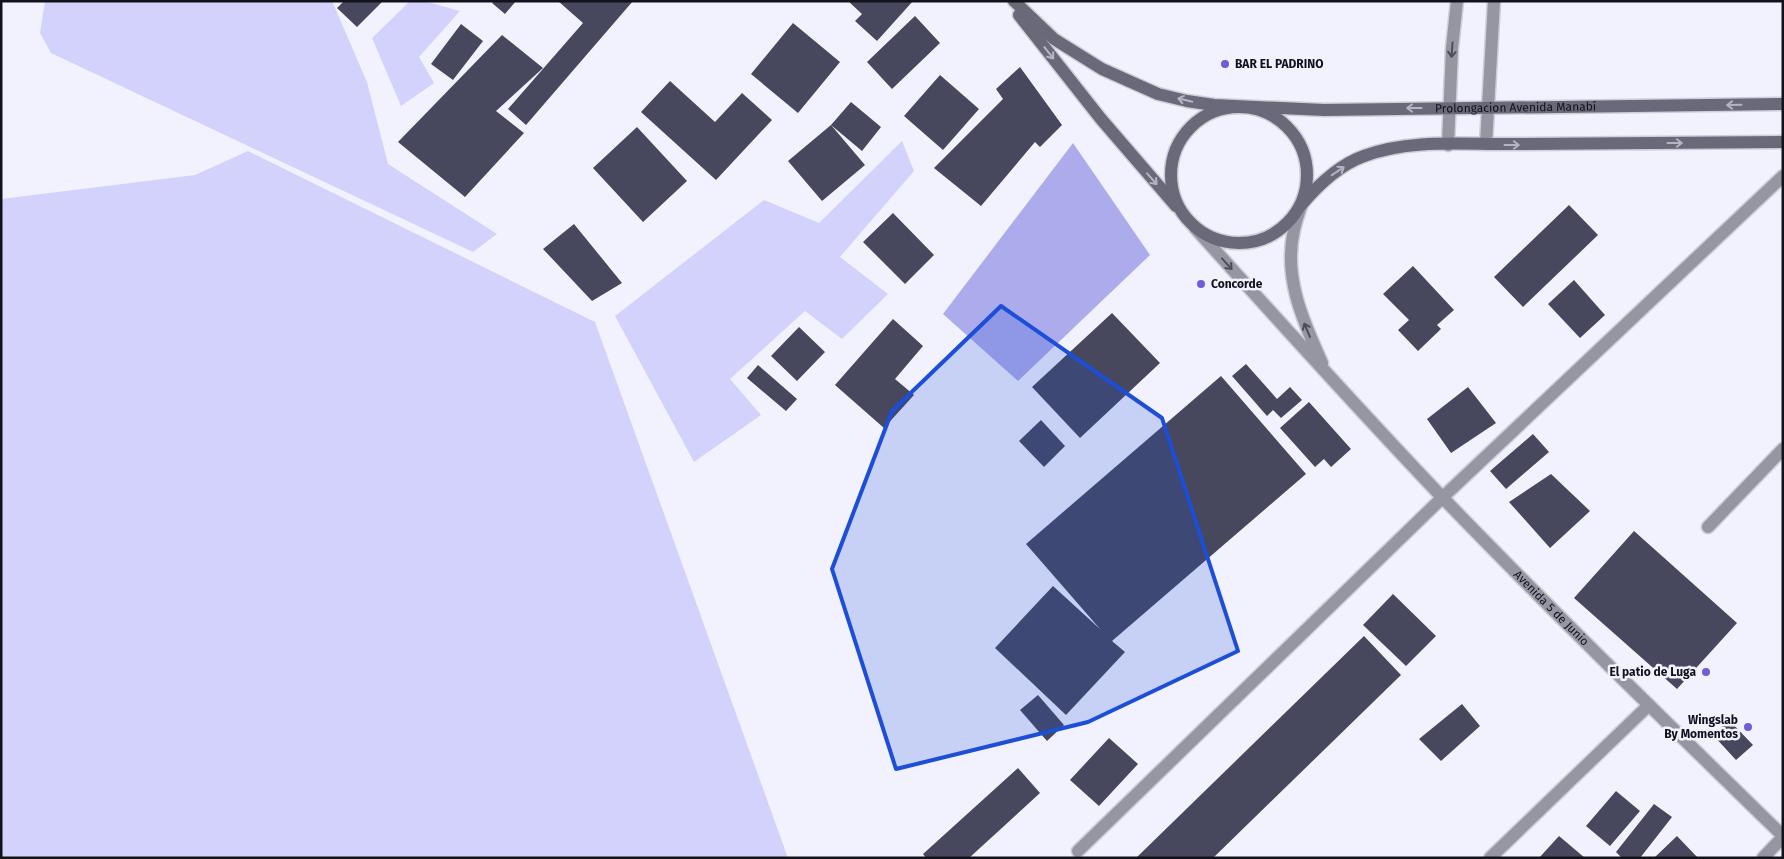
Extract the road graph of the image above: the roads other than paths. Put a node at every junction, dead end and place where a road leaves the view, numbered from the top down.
1 (1008, 1) edge
2 (1014, 1) edge
3 (1457, 1) edge
4 (1494, 1) edge
5 (1783, 104) edge
6 (1234, 107) junction
7 (1250, 107) junction
8 (1449, 108) junction
9 (1487, 108) junction
10 (1783, 142) edge
11 (1486, 144) junction
12 (1448, 145) junction
13 (1783, 176) edge
14 (1302, 204) junction
15 (1184, 216) junction
16 (1195, 228) junction
17 (1327, 375) junction
18 (1783, 449) edge
19 (1443, 498) junction
20 (1708, 528) dead end
21 (1649, 705) junction
22 (1783, 836) edge
23 (1078, 851) dead end
24 (1490, 858) edge
25 (1763, 858) edge

1 -> 15 main road
6 -> 2 main road
3 -> 8 street
4 - 9 street
5 -> 9 main road, Prolongacion Avenida Manabí
6 - 7 main road
6 - 15 main road
8 -> 7 main road, Prolongacion Avenida Manabí
7 - 14 main road
8 - 9 main road, Prolongacion Avenida Manabí
8 - 12 street
9 - 11 street
11 -> 10 main road
11 - 12 main road
14 -> 12 main road
13 - 19 street
14 - 16 main road
17 -> 14 street
15 - 16 main road
16 -> 17 street, Avenida 5 de Junio
17 - 19 street, Avenida 5 de Junio
18 - 20 street
19 - 21 street, Avenida 5 de Junio
19 - 23 street
21 - 22 street, Avenida 5 de Junio
21 - 24 street
22 - 25 street

